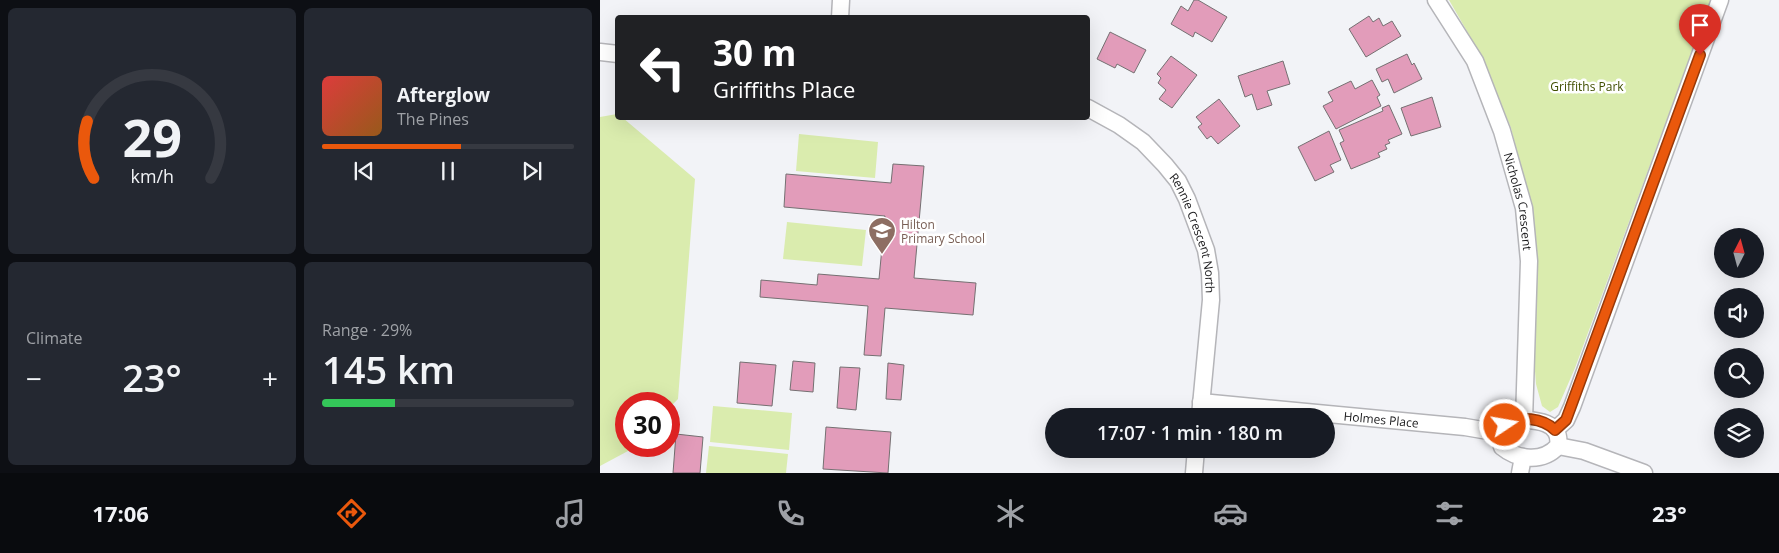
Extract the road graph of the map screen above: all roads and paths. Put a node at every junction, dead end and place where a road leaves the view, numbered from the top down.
1 (841, 0) edge
2 (1436, 0) edge
3 (1720, 0) edge
4 (840, 15) edge
5 (600, 52) edge
6 (615, 54) edge
7 (1090, 109) edge
8 (1200, 408) edge
9 (1335, 418) edge
10 (1524, 420) junction
11 (1500, 433) junction
12 (1557, 438) junction
13 (1523, 457) junction
14 (1195, 458) edge
15 (1194, 473) edge
16 (1520, 473) edge
17 (1644, 473) edge

1 - 4 street
2 - 10 street, Nicholas Crescent
3 - 12 street
5 - 6 street
7 - 8 street, Rennie Crescent North
9 - 11 street, Holmes Place
10 - 11 street
10 - 12 street
11 - 13 street
12 - 13 street
12 - 17 street
13 - 16 street
14 - 15 street

